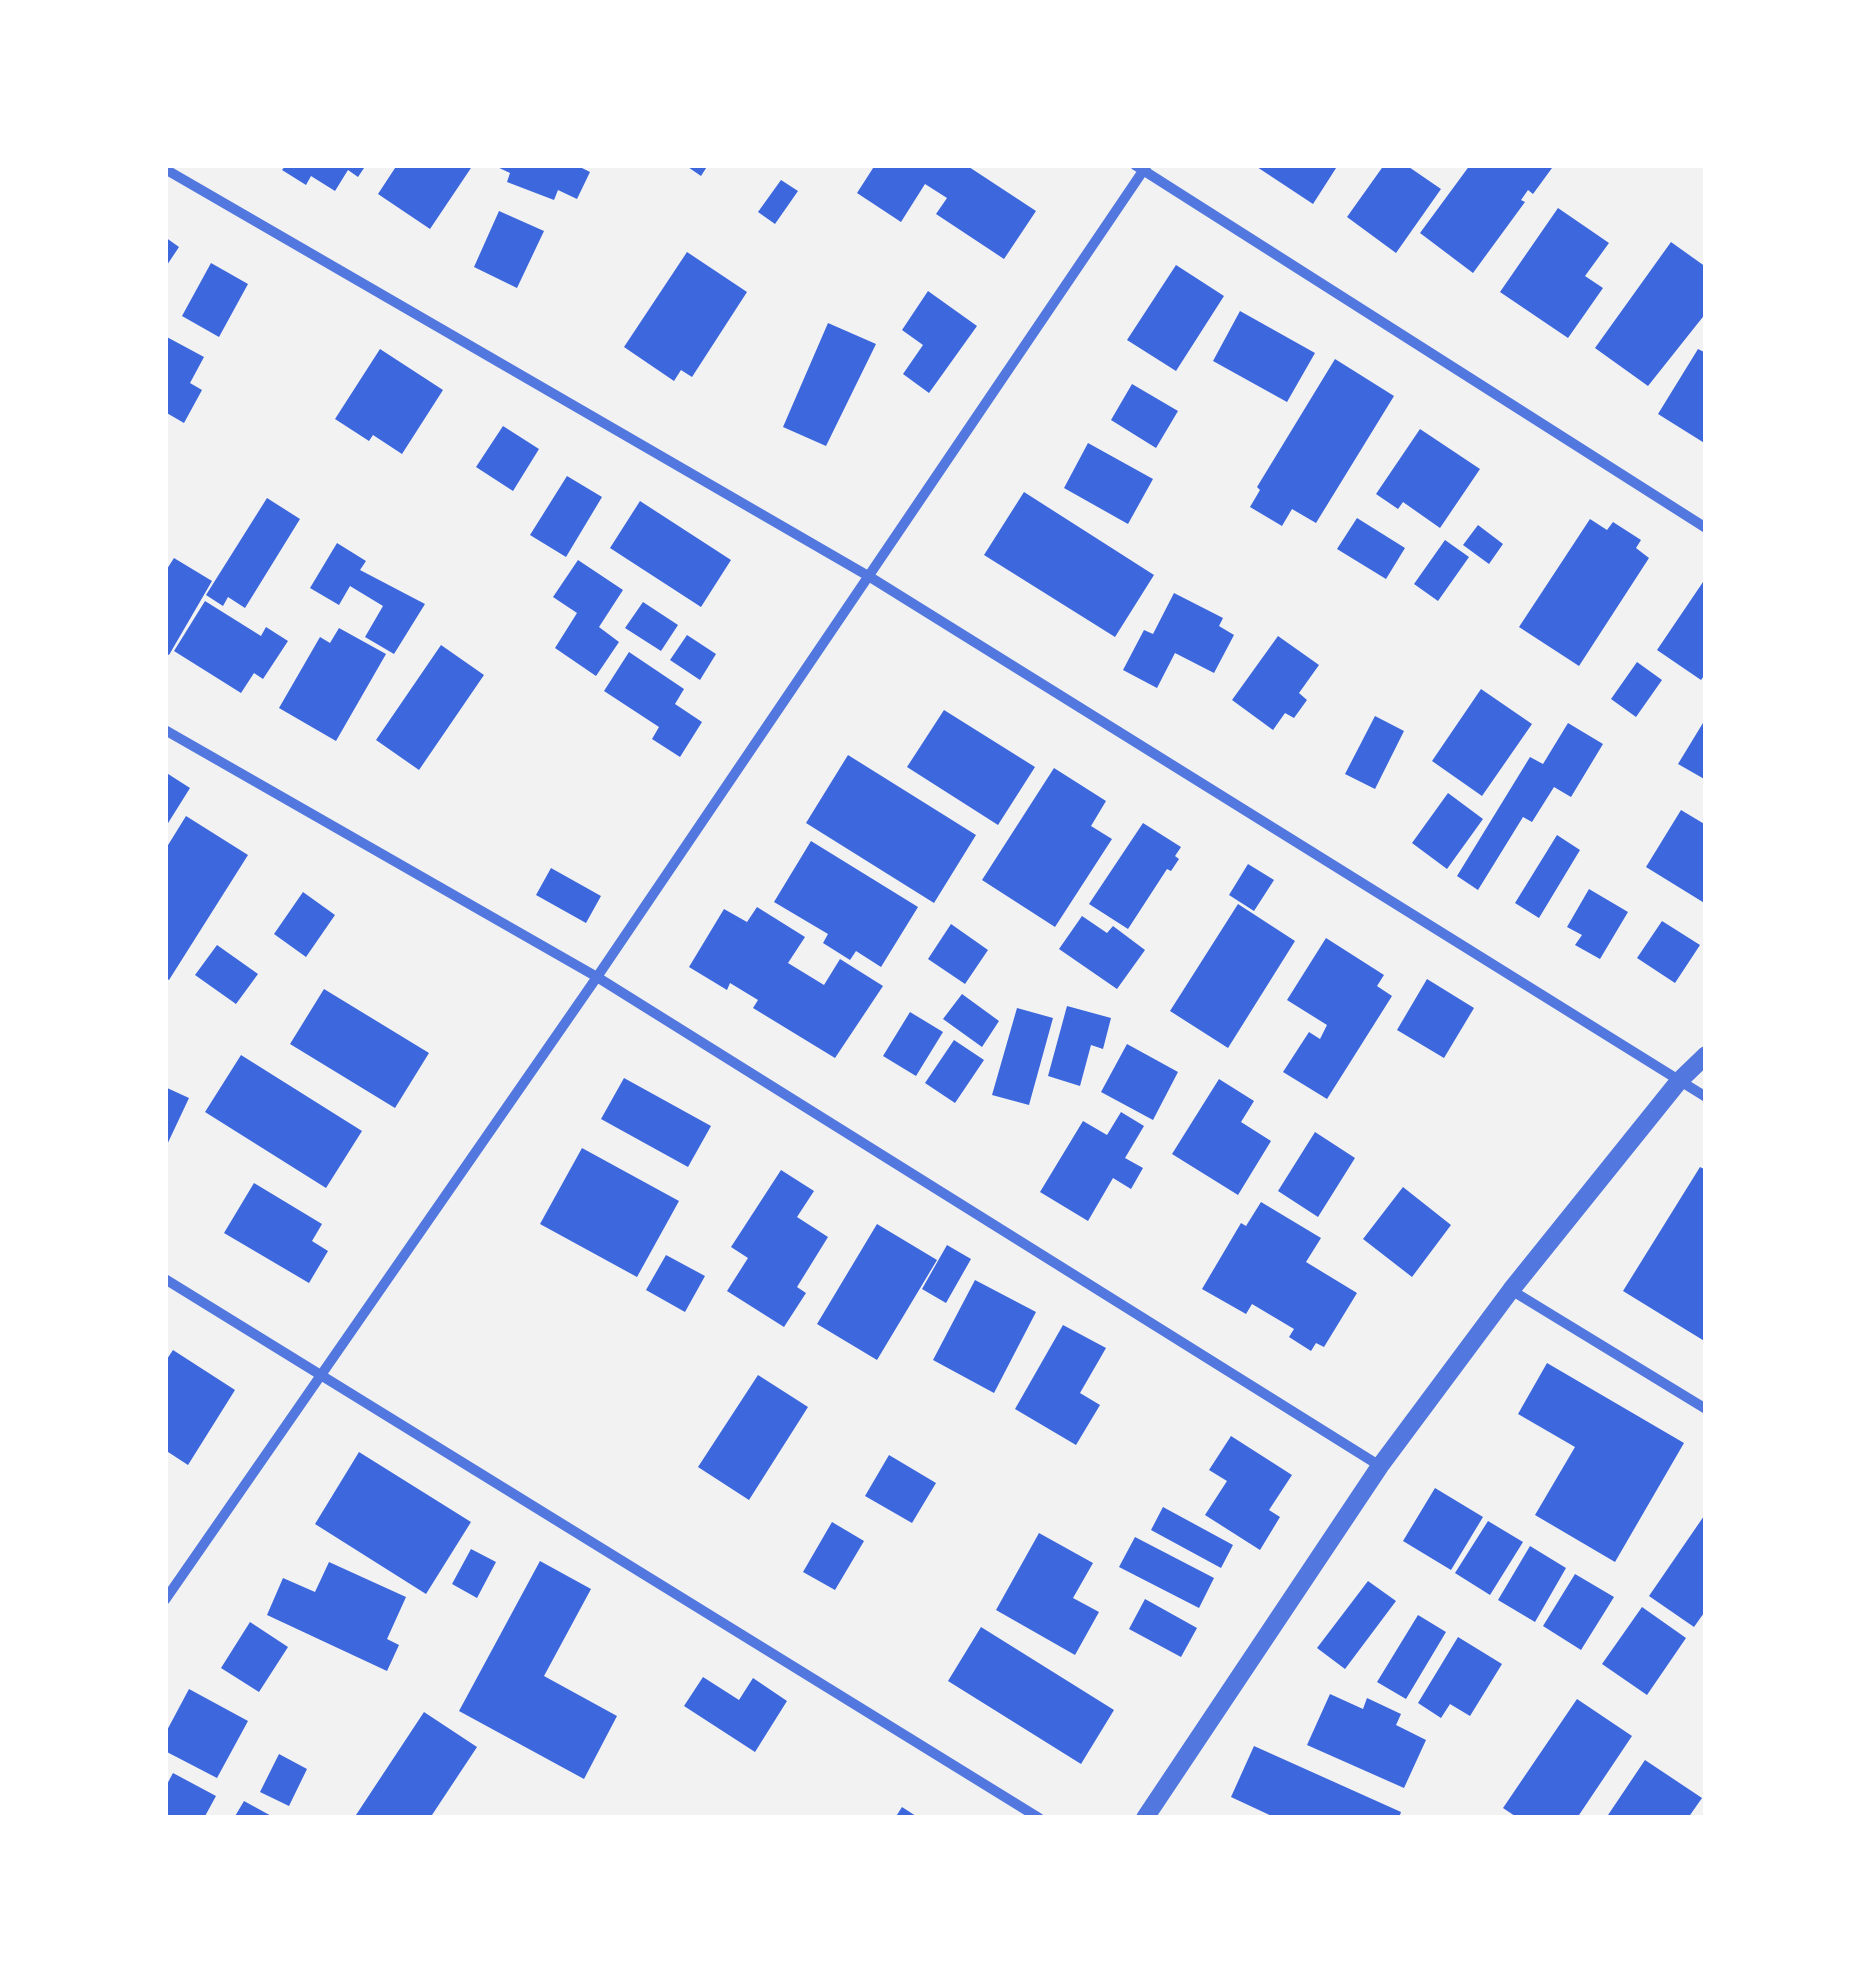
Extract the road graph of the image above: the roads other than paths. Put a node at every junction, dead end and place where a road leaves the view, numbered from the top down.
1 (1142, 167) edge
2 (165, 169) edge
3 (1706, 528) edge
4 (870, 577) junction
5 (165, 730) edge
6 (597, 977) junction
7 (1706, 1055) edge
8 (1679, 1081) junction
9 (1706, 1097) edge
10 (165, 1279) edge
11 (1512, 1290) junction
12 (322, 1372) junction
13 (1706, 1408) edge
14 (1380, 1466) junction
15 (165, 1600) edge
16 (1039, 1818) edge
17 (1145, 1818) edge

1 - 3 street
1 - 4 street
2 - 4 street
4 - 6 street
4 - 8 street
5 - 6 street
6 - 12 street
6 - 14 street
7 - 8 street
8 - 9 street
8 - 11 street
10 - 12 street
11 - 13 street
11 - 14 street
12 - 15 street
12 - 16 street
14 - 17 street

